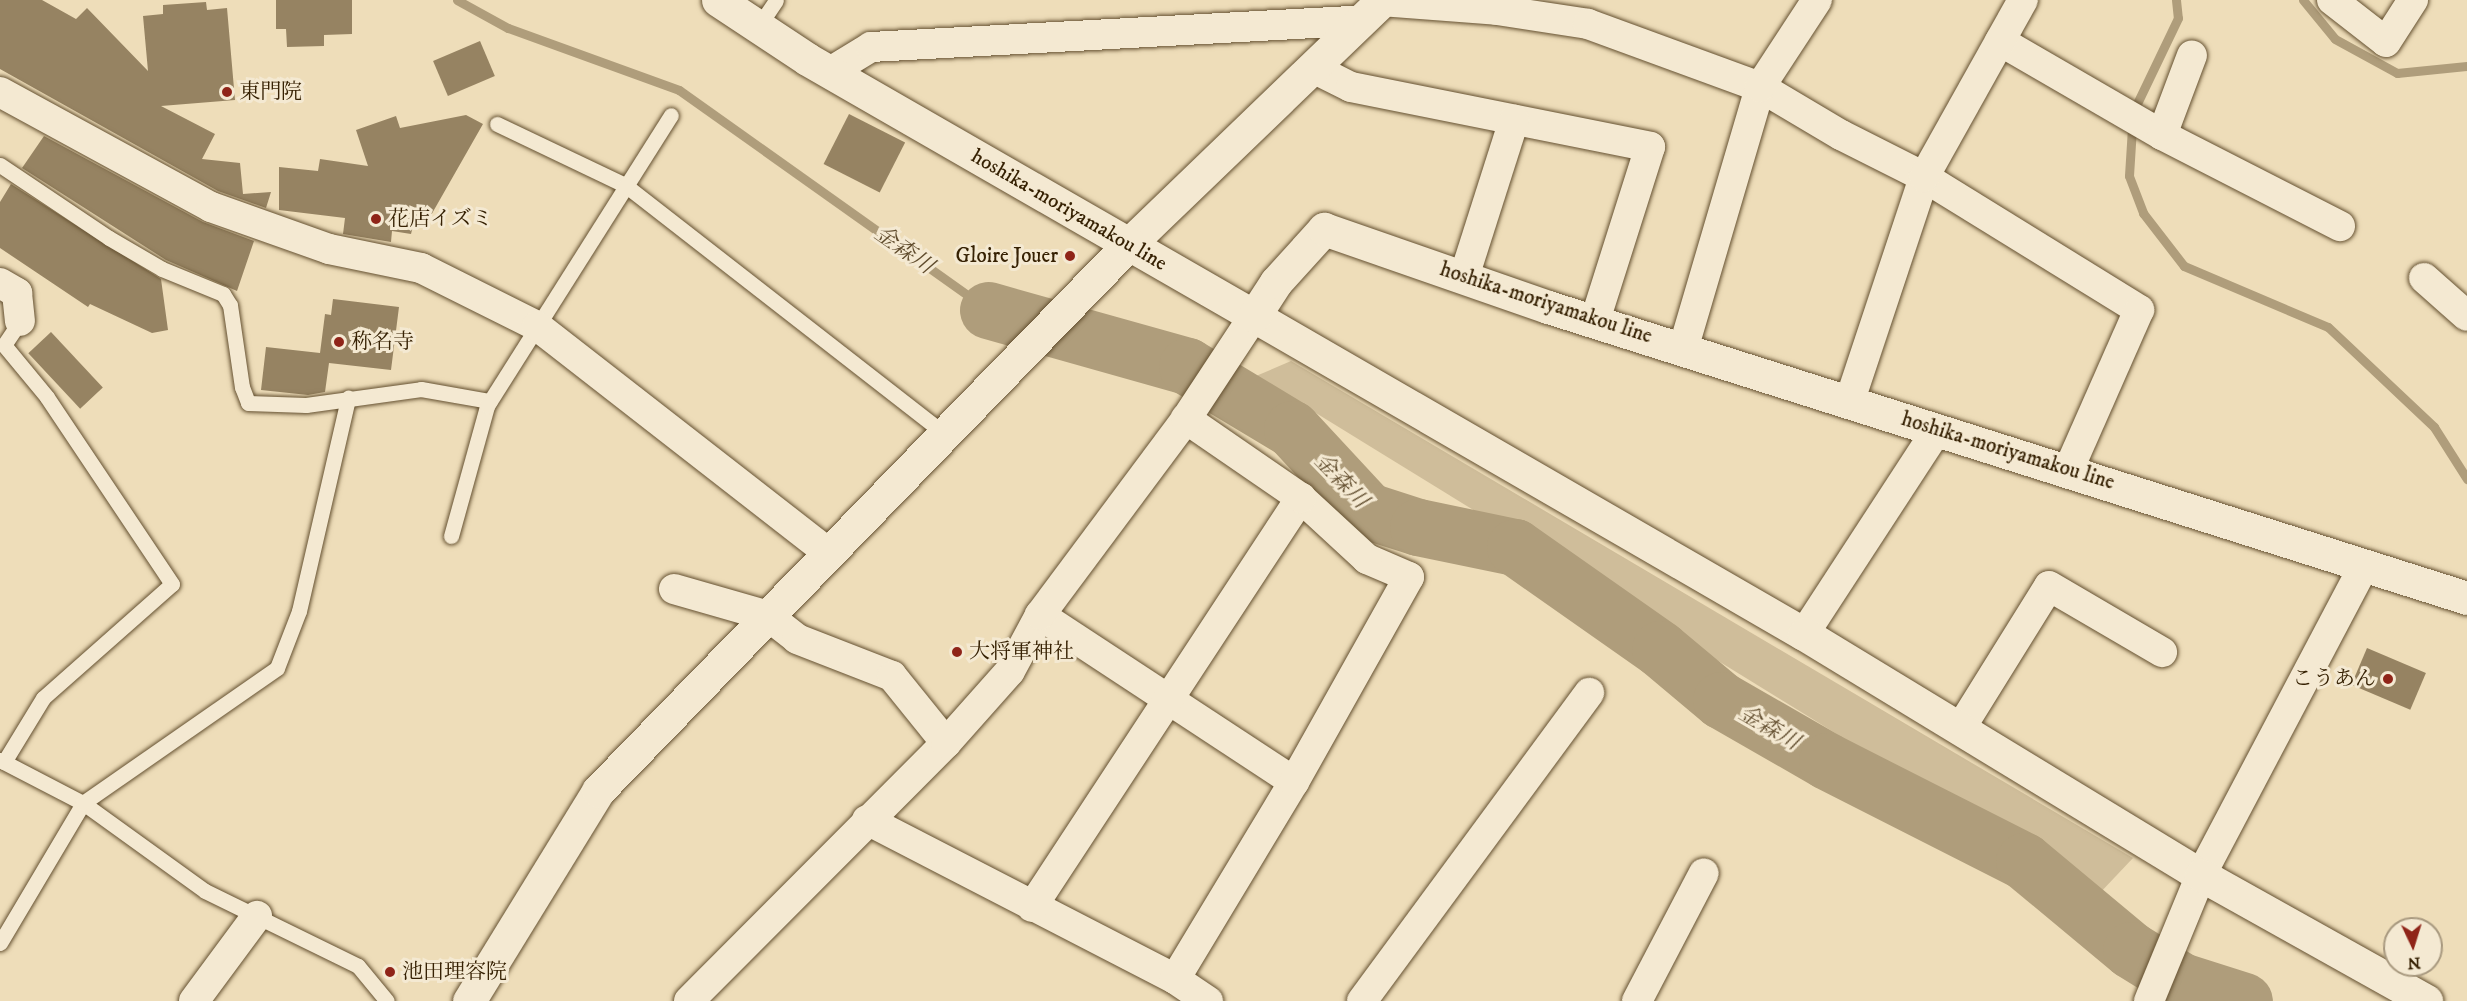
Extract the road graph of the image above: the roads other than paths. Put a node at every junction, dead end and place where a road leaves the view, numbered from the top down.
1 (718, 0) edge
2 (776, 0) edge
3 (1817, 0) edge
4 (2023, 0) edge
5 (2332, 0) edge
6 (2413, 0) edge
7 (1375, 7) edge
8 (1595, 12) edge
9 (758, 27) junction
10 (2000, 41) junction
11 (2192, 55) dead end
12 (1312, 68) junction
13 (830, 72) junction
14 (1760, 87) junction
15 (0, 92) edge
16 (670, 115) dead end
17 (1514, 120) junction
18 (497, 124) dead end
19 (2162, 135) junction
20 (0, 165) edge
21 (1924, 177) junction
22 (625, 185) junction
23 (2340, 226) dead end
24 (1128, 245) junction
25 (1464, 277) junction
26 (2424, 278) dead end
27 (0, 282) edge
28 (1254, 316) junction
29 (2467, 316) edge
30 (1595, 320) junction
31 (20, 321) joint
32 (537, 326) junction
33 (1684, 346) junction
34 (348, 398) junction
35 (1850, 400) junction
36 (490, 401) junction
37 (1186, 419) junction
38 (956, 423) junction
39 (1937, 430) junction
40 (2069, 469) junction
41 (1301, 498) junction
42 (451, 536) dead end
43 (829, 553) junction
44 (2364, 566) junction
45 (674, 590) dead end
46 (2467, 598) edge
47 (1040, 615) junction
48 (768, 616) junction
49 (1804, 634) junction
50 (2162, 651) dead end
51 (1589, 693) dead end
52 (1169, 699) junction
53 (1960, 729) junction
54 (946, 743) junction
55 (2, 761) edge
56 (1294, 782) junction
57 (83, 803) junction
58 (867, 820) junction
59 (1704, 873) dead end
60 (2201, 875) junction
61 (1032, 907) junction
62 (257, 916) junction
63 (0, 943) edge
64 (1175, 980) junction
65 (194, 1001) edge
66 (387, 1001) edge
67 (469, 1001) edge
68 (689, 1001) edge
69 (1208, 1001) edge
70 (1362, 1001) edge
71 (1637, 1001) edge
72 (2149, 1001) edge
73 (2426, 1001) edge

1 - 9 street, hoshika-moriyamakou line
2 - 9 lane
3 - 14 street
4 - 10 street
5 - 6 street
7 - 8 street
7 - 12 street
7 - 13 street
8 - 14 street
9 - 13 street, hoshika-moriyamakou line
10 - 19 street
10 - 21 street
11 - 19 street
12 - 17 street
12 - 24 street
13 - 24 street, hoshika-moriyamakou line
14 - 21 street
14 - 33 street
15 - 32 street
16 - 22 lane
17 - 25 street
17 - 30 street
18 - 22 lane
19 - 23 street
20 - 34 lane
21 - 35 street
21 - 40 street
22 - 32 lane
22 - 38 lane
24 - 28 street, hoshika-moriyamakou line
24 - 38 street
25 - 28 street, hoshika-moriyamakou line
25 - 30 street, hoshika-moriyamakou line
26 - 29 street
27 - 31 street
28 - 37 street
28 - 49 street
30 - 33 street, hoshika-moriyamakou line
31 - 55 lane
32 - 36 lane
32 - 43 street
33 - 35 street, hoshika-moriyamakou line
34 - 36 lane
34 - 57 lane
35 - 39 street, hoshika-moriyamakou line
36 - 42 lane
37 - 41 street
37 - 47 street
38 - 43 street
39 - 40 street, hoshika-moriyamakou line
39 - 49 street
40 - 44 street, hoshika-moriyamakou line
41 - 52 street
41 - 56 street
43 - 48 street
44 - 46 street, hoshika-moriyamakou line
44 - 60 street
45 - 48 street
47 - 52 street
47 - 54 street
48 - 54 street
48 - 67 street
49 - 53 street
50 - 53 street
51 - 70 street
52 - 56 street
52 - 61 street
53 - 60 street
54 - 58 street
55 - 57 lane
56 - 64 street
57 - 62 lane
57 - 63 lane
58 - 61 street
58 - 68 street
59 - 71 street
60 - 72 street
60 - 73 street
61 - 64 street
62 - 65 street
62 - 66 lane
64 - 69 street

